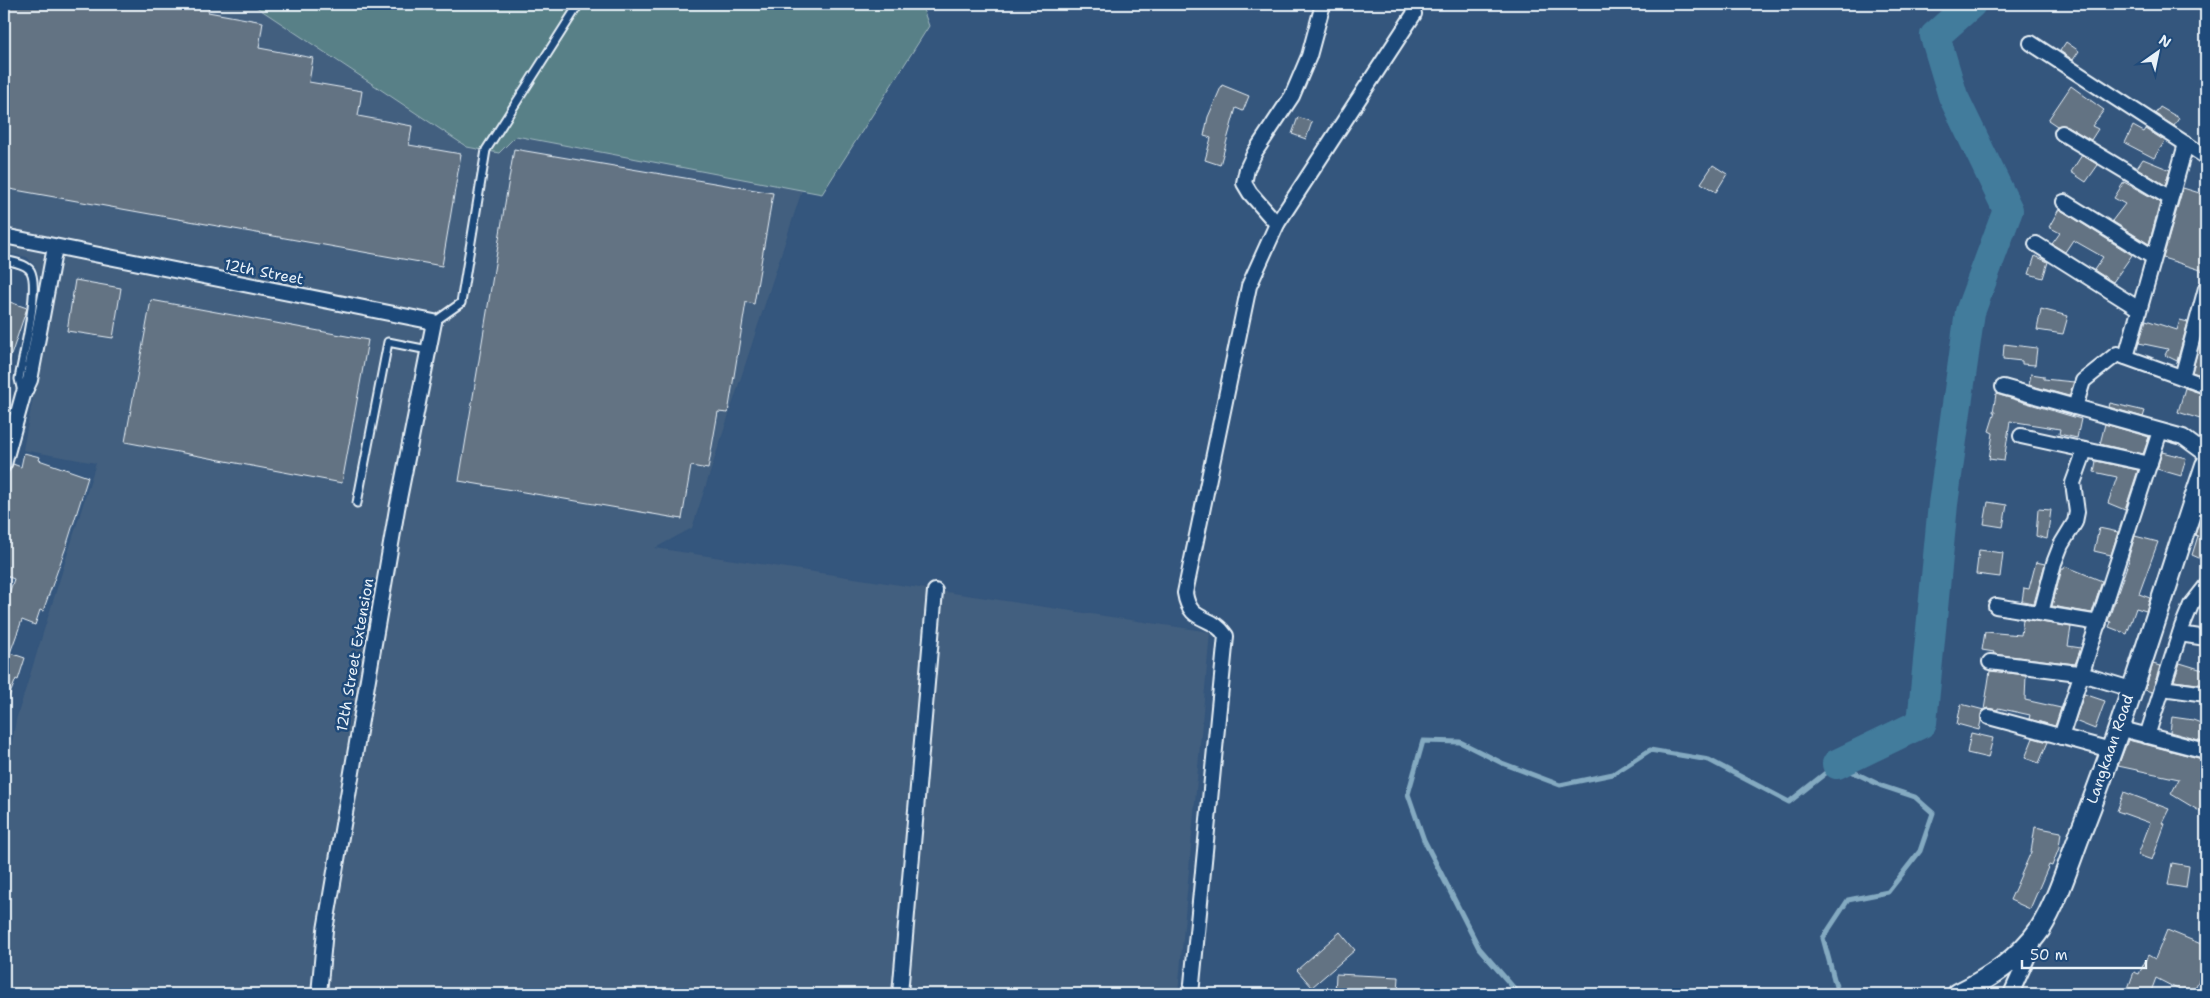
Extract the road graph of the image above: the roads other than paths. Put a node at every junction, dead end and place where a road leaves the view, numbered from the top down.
1 (579, 4) edge
2 (1323, 4) edge
3 (1414, 14) dead end
4 (2032, 43) dead end
5 (2062, 133) dead end
6 (2186, 144) junction
7 (2206, 157) edge
8 (2170, 198) junction
9 (2064, 202) dead end
10 (1277, 224) junction
11 (4, 236) edge
12 (2036, 244) dead end
13 (55, 247) junction
14 (2153, 257) junction
15 (4, 260) edge
16 (2206, 288) edge
17 (2139, 309) junction
18 (434, 322) junction
19 (428, 350) junction
20 (2126, 357) junction
21 (2182, 377) junction
22 (2002, 386) dead end
23 (2206, 386) edge
24 (22, 395) junction
25 (2075, 407) junction
26 (2160, 431) junction
27 (2021, 436) dead end
28 (2085, 450) junction
29 (2206, 454) edge
30 (4, 464) edge
31 (2150, 464) junction
32 (2206, 465) edge
33 (357, 503) dead end
34 (2206, 586) edge
35 (935, 591) dead end
36 (1996, 606) dead end
37 (2041, 613) junction
38 (2099, 623) junction
39 (2180, 634) junction
40 (2206, 638) edge
41 (1990, 662) dead end
42 (2082, 675) junction
43 (2162, 688) junction
44 (2131, 689) junction
45 (2206, 694) edge
46 (1990, 717) dead end
47 (2118, 728) junction
48 (2061, 736) junction
49 (2147, 736) junction
50 (2110, 750) junction
51 (2206, 751) edge
52 (2040, 928) junction
53 (319, 994) edge
54 (900, 994) edge
55 (1191, 994) edge
56 (1958, 994) edge
57 (2011, 994) edge

1 - 18 lane
2 - 10 street
3 - 10 street
4 - 6 street
5 - 8 street
6 - 7 street
6 - 8 street
8 - 14 street
9 - 14 street
10 - 55 street
11 - 13 street, 12th Street
12 - 17 street
13 - 18 street, 12th Street
13 - 24 street
14 - 17 street
15 - 24 lane
16 - 21 street
17 - 20 street
18 - 19 street, 12th Street Extension
19 - 33 lane
19 - 53 street, 12th Street Extension
20 - 21 street
20 - 25 street
21 - 23 street
22 - 25 street
24 - 30 street
25 - 26 street
26 - 29 street
26 - 31 street
27 - 28 street
28 - 31 street
28 - 37 street
31 - 38 street
32 - 44 street, Langkaan Road
34 - 39 street
35 - 54 street
36 - 37 street
37 - 38 street
38 - 42 street
39 - 40 street
39 - 43 street
41 - 42 street
42 - 44 street
42 - 48 street
43 - 45 street
43 - 49 street
44 - 47 street, Langkaan Road
46 - 48 street
47 - 49 street
47 - 50 street, Langkaan Road
48 - 50 street
49 - 51 street
50 - 52 street, Langkaan Road
52 - 56 street, Langkaan Road
52 - 57 street

